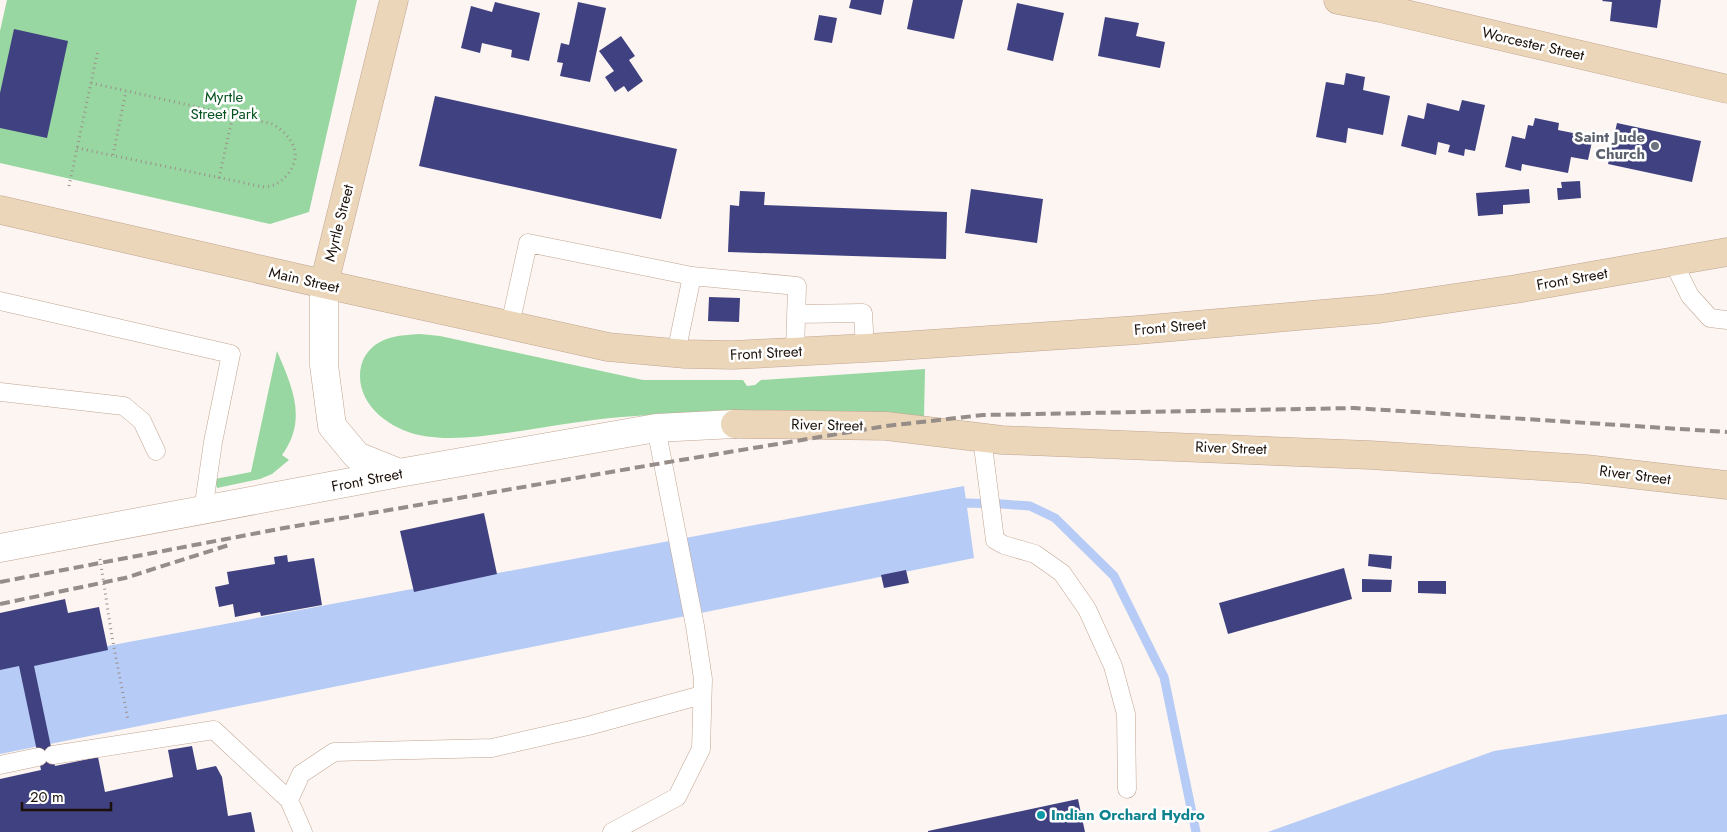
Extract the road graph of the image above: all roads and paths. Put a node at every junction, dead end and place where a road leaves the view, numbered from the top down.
1 (394, 0) edge
2 (1338, 0) edge
3 (1381, 4) edge
4 (98, 50) dead end
5 (91, 84) junction
6 (1727, 89) edge
7 (126, 91) junction
8 (233, 115) junction
9 (77, 148) junction
10 (113, 156) junction
11 (219, 178) junction
12 (69, 186) dead end
13 (0, 210) edge
14 (1727, 252) edge
15 (1673, 262) junction
16 (692, 276) junction
17 (324, 284) junction
18 (0, 301) edge
19 (796, 314) junction
20 (1727, 320) edge
21 (510, 325) junction
22 (608, 347) joint
23 (865, 348) junction
24 (795, 351) junction
25 (676, 353) junction
26 (0, 392) edge
27 (735, 424) joint
28 (656, 428) junction
29 (982, 438) junction
30 (156, 451) dead end
31 (399, 474) junction
32 (1727, 485) edge
33 (203, 511) junction
34 (96, 531) junction
35 (0, 548) edge
36 (702, 695) junction
37 (129, 725) dead end
38 (0, 765) edge
39 (1127, 789) dead end
40 (289, 800) junction
41 (303, 832) edge
42 (612, 832) edge

1 - 17 main road, Myrtle Street
2 - 3 main road, Worcester Street
3 - 6 main road, Worcester Street
4 - 5 path
5 - 7 path
5 - 9 path
7 - 8 path
7 - 10 path
8 - 11 path
8 - 11 path
9 - 10 path
9 - 12 path
10 - 11 path
13 - 17 main road, Main Street
14 - 15 main road, Front Street
15 - 20 lane
15 - 23 main road, Front Street
16 - 19 lane
16 - 21 lane
16 - 25 lane
17 - 21 main road, Main Street
17 - 31 street, Myrtle Street
18 - 33 lane
19 - 23 lane
19 - 24 lane
21 - 22 main road, Main Street
22 - 25 main road, Front Street
23 - 24 main road, Front Street
24 - 25 main road, Front Street
26 - 30 lane
27 - 28 street, Front Street
27 - 29 main road, River Street
28 - 31 street, Front Street
28 - 36 lane
29 - 32 main road, River Street
29 - 39 lane
31 - 33 street, Front Street
33 - 34 street, Front Street
34 - 35 street, Front Street
34 - 37 path
36 - 40 lane
36 - 42 lane
38 - 40 lane
40 - 41 lane

